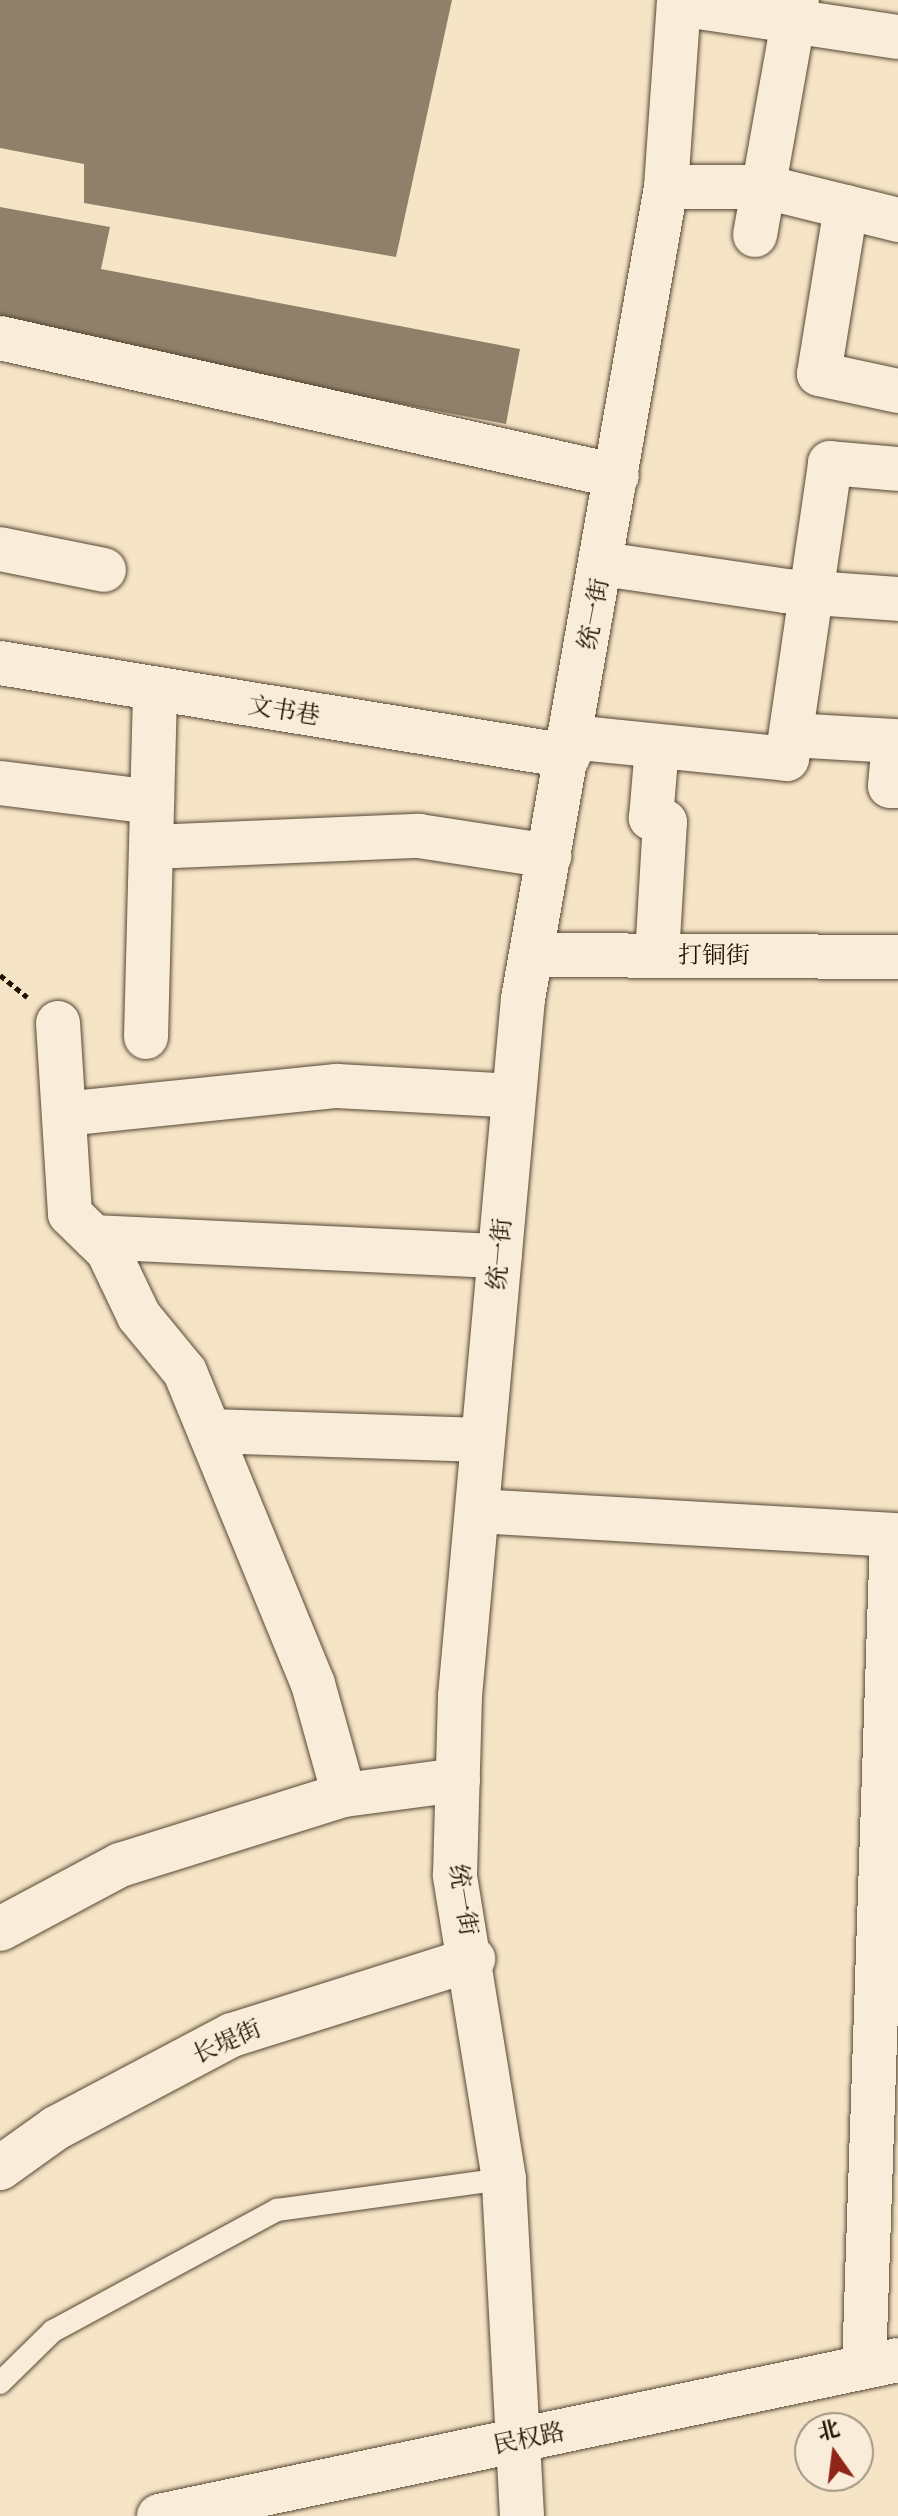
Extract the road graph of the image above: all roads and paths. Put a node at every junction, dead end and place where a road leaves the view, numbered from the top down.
1 (679, 2) edge
2 (796, 10) edge
3 (898, 37) edge
4 (666, 187) junction
5 (765, 187) junction
6 (846, 207) junction
7 (898, 220) edge
8 (755, 235) dead end
9 (0, 338) edge
10 (898, 391) edge
11 (898, 469) edge
12 (617, 476) junction
13 (0, 549) edge
14 (603, 564) junction
15 (104, 570) dead end
16 (815, 593) junction
17 (898, 599) edge
18 (0, 663) edge
19 (155, 691) junction
20 (791, 735) junction
21 (569, 746) junction
22 (657, 746) junction
23 (0, 783) edge
24 (898, 786) edge
25 (152, 802) junction
26 (151, 847) junction
27 (549, 856) junction
28 (531, 955) junction
29 (657, 956) junction
30 (898, 957) edge
31 (58, 1023) dead end
32 (146, 1037) dead end
33 (514, 1096) junction
34 (64, 1114) junction
35 (94, 1237) junction
36 (500, 1256) junction
37 (210, 1431) junction
38 (483, 1440) junction
39 (477, 1511) junction
40 (895, 1535) edge
41 (458, 1780) junction
42 (344, 1795) junction
43 (0, 1929) edge
44 (473, 1959) junction
45 (0, 2168) edge
46 (504, 2179) junction
47 (881, 2363) edge
48 (0, 2383) edge
49 (516, 2442) junction
50 (159, 2516) edge
51 (522, 2516) edge

1 - 2 street
1 - 4 street, 统一街
2 - 3 street
2 - 5 street
4 - 5 street
4 - 12 street, 统一街
5 - 6 street
5 - 8 street
6 - 7 street
6 - 10 street
9 - 12 street
11 - 16 street
12 - 14 street, 统一街
13 - 15 street
14 - 16 street
14 - 21 street, 统一街
16 - 17 street
16 - 20 street
18 - 19 street, 文书巷
19 - 21 street, 文书巷
19 - 25 street
20 - 22 street, 文书巷
20 - 24 street
21 - 22 street, 文书巷
21 - 27 street, 统一街
22 - 29 street
23 - 25 street
25 - 26 street
26 - 27 street
26 - 32 street
27 - 28 street, 统一街
28 - 29 street, 打铜街
28 - 33 street, 统一街
29 - 30 street, 打铜街
31 - 34 street
33 - 34 street
33 - 36 street, 统一街
34 - 35 street
35 - 36 street
35 - 37 street
36 - 38 street, 统一街
37 - 38 street
37 - 42 street
38 - 39 street, 统一街
39 - 40 street
39 - 41 street, 统一街
40 - 47 street
41 - 42 street
41 - 44 street, 统一街
42 - 43 street
44 - 45 street, 长堤街
44 - 46 street, 统一街
46 - 48 lane
46 - 49 street, 统一街
47 - 49 street, 民权路
49 - 50 street, 民权路
49 - 51 street, 统一街

